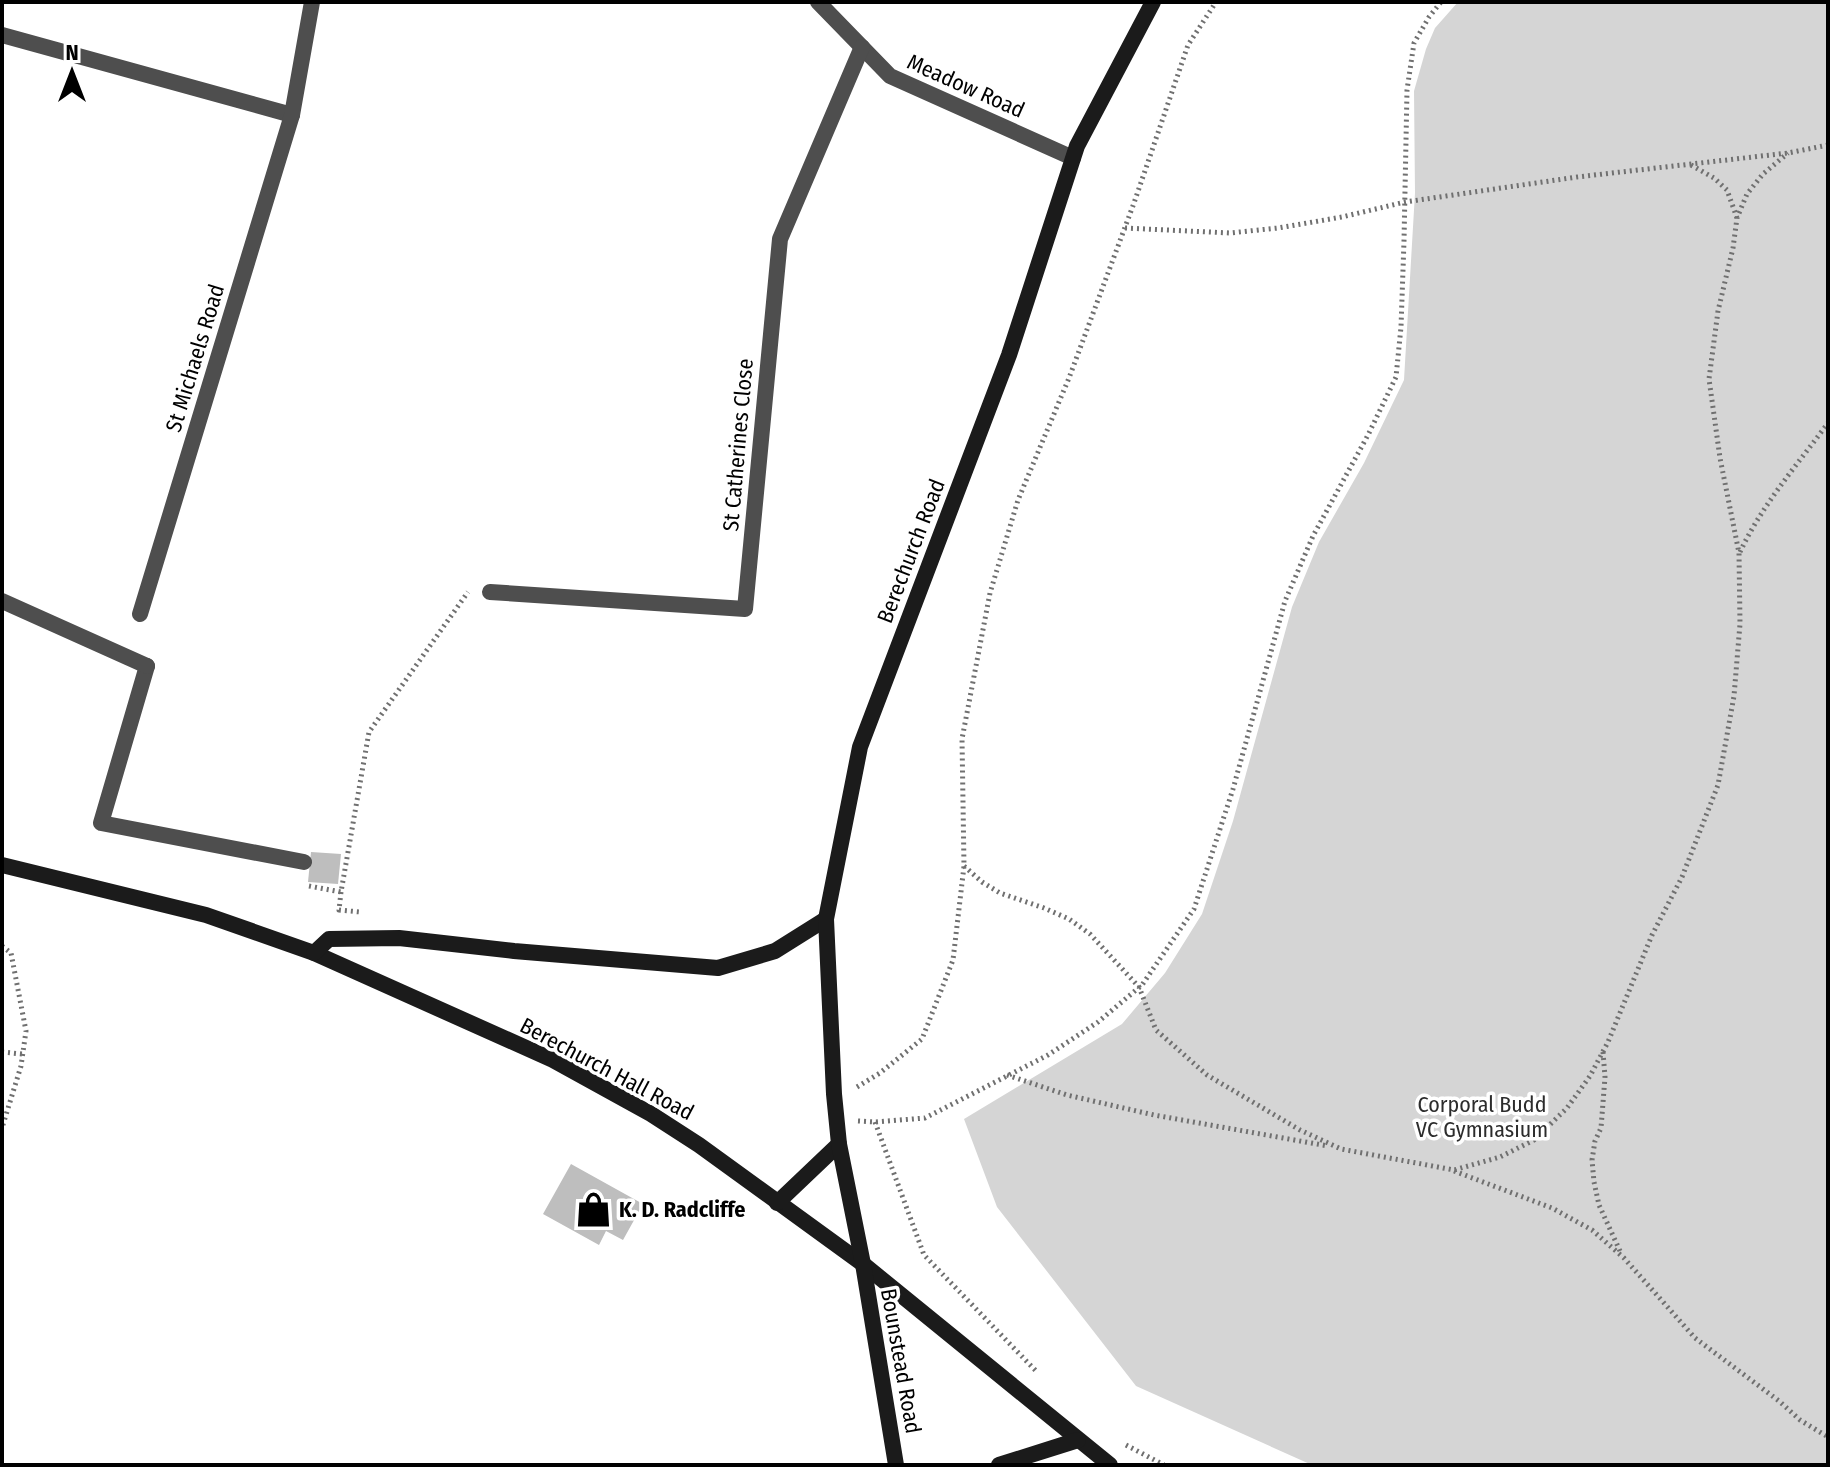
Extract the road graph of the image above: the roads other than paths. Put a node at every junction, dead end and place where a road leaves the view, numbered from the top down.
1 (312, 2) edge
2 (818, 2) edge
3 (1153, 2) edge
4 (2, 35) edge
5 (862, 47) junction
6 (292, 115) junction
7 (1073, 158) junction
8 (490, 592) road end
9 (2, 601) edge
10 (140, 614) dead end
11 (304, 862) road end
12 (2, 865) edge
13 (826, 919) junction
14 (314, 953) junction
15 (839, 1144) junction
16 (777, 1203) junction
17 (863, 1264) junction
18 (1078, 1440) junction
19 (896, 1465) edge
20 (999, 1465) edge
21 (1110, 1465) edge

1 - 6 street, St Michaels Road
2 - 5 street, Meadow Road
3 - 7 street, Berechurch Road
4 - 6 street
5 - 7 street, Meadow Road
5 - 8 street, St Catherines Close
6 - 10 street, St Michaels Road
7 - 13 street, Berechurch Road
9 - 11 street
12 - 14 street, Berechurch Hall Road
13 - 14 street
13 - 15 street, Berechurch Road
14 - 16 street, Berechurch Hall Road
15 - 16 street
15 - 17 street, Berechurch Road
16 - 17 street, Berechurch Hall Road
17 - 18 street, Berechurch Hall Road
17 - 19 street, Bounstead Road
18 - 20 street
18 - 21 street, Berechurch Hall Road

